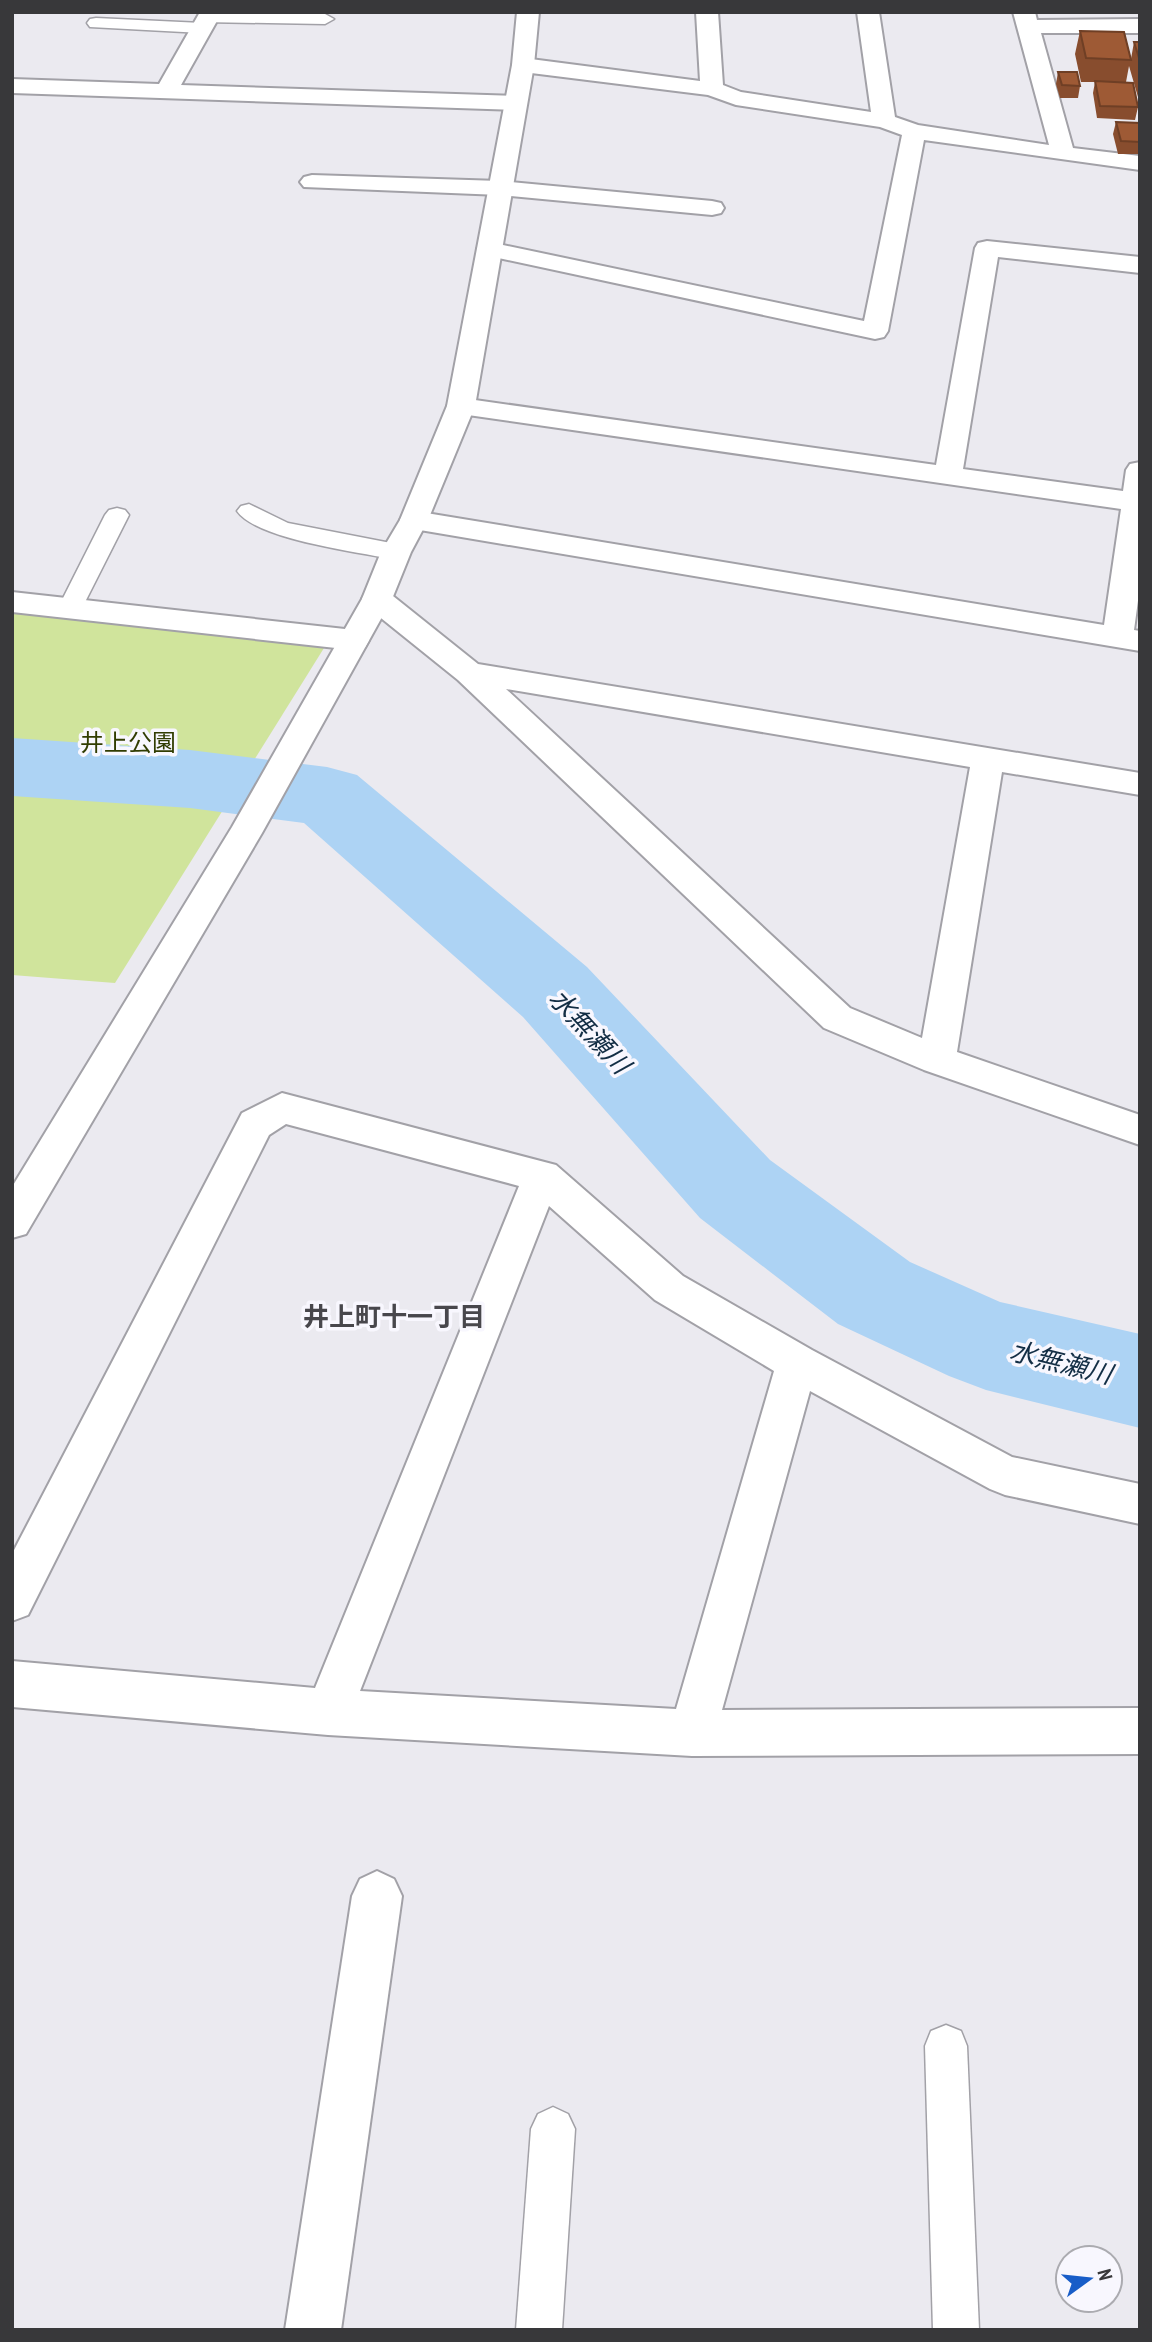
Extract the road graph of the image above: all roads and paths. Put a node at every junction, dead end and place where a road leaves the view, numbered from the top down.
1 (528, 12) edge
2 (707, 12) edge
3 (868, 12) edge
4 (207, 19) edge
5 (325, 19) dead end
6 (1027, 19) edge
7 (96, 23) dead end
8 (1140, 26) edge
9 (523, 65) junction
10 (12, 86) edge
11 (712, 89) junction
12 (166, 92) junction
13 (515, 103) junction
14 (884, 121) junction
15 (914, 131) junction
16 (1062, 154) junction
17 (1140, 163) edge
18 (312, 182) dead end
19 (500, 188) junction
20 (712, 208) dead end
21 (489, 249) junction
22 (1140, 265) edge
23 (461, 406) junction
24 (1140, 470) edge
25 (948, 475) junction
26 (1136, 502) junction
27 (249, 511) dead end
28 (117, 515) dead end
29 (414, 520) junction
30 (396, 552) junction
31 (377, 599) junction
32 (12, 602) edge
33 (71, 608) junction
34 (1129, 639) edge
35 (354, 640) junction
36 (469, 673) junction
37 (988, 759) junction
38 (1140, 784) edge
39 (937, 1060) junction
40 (1140, 1130) edge
41 (542, 1176) junction
42 (12, 1222) edge
43 (797, 1363) junction
44 (1140, 1504) edge
45 (12, 1600) edge
46 (12, 1684) edge
47 (328, 1712) junction
48 (1140, 1731) edge
49 (692, 1732) junction
50 (377, 1896) dead end
51 (946, 2046) dead end
52 (553, 2129) dead end
53 (313, 2330) edge
54 (539, 2330) edge
55 (956, 2330) edge

1 - 9 street
2 - 11 street
3 - 14 street
4 - 5 lane
4 - 7 lane
4 - 12 street
6 - 8 street
6 - 16 street
9 - 11 street
9 - 13 street
10 - 12 street
11 - 14 street
12 - 13 street
13 - 19 street
14 - 15 street
15 - 16 street
15 - 21 street
16 - 17 street
18 - 19 street
19 - 20 street
19 - 21 street
21 - 23 street
22 - 25 street
23 - 25 street
23 - 29 street
24 - 26 street
25 - 26 street
26 - 34 street
27 - 30 lane
28 - 33 lane
29 - 30 street
29 - 34 street
30 - 31 street
31 - 35 street
31 - 36 street
32 - 33 street
33 - 35 street
35 - 42 street
36 - 37 street
36 - 39 street
37 - 38 street
37 - 39 street
39 - 40 street
41 - 43 street
41 - 45 street
41 - 47 street
43 - 44 street
43 - 49 street
46 - 47 street
47 - 49 street
48 - 49 street
50 - 53 street
51 - 55 lane
52 - 54 lane

